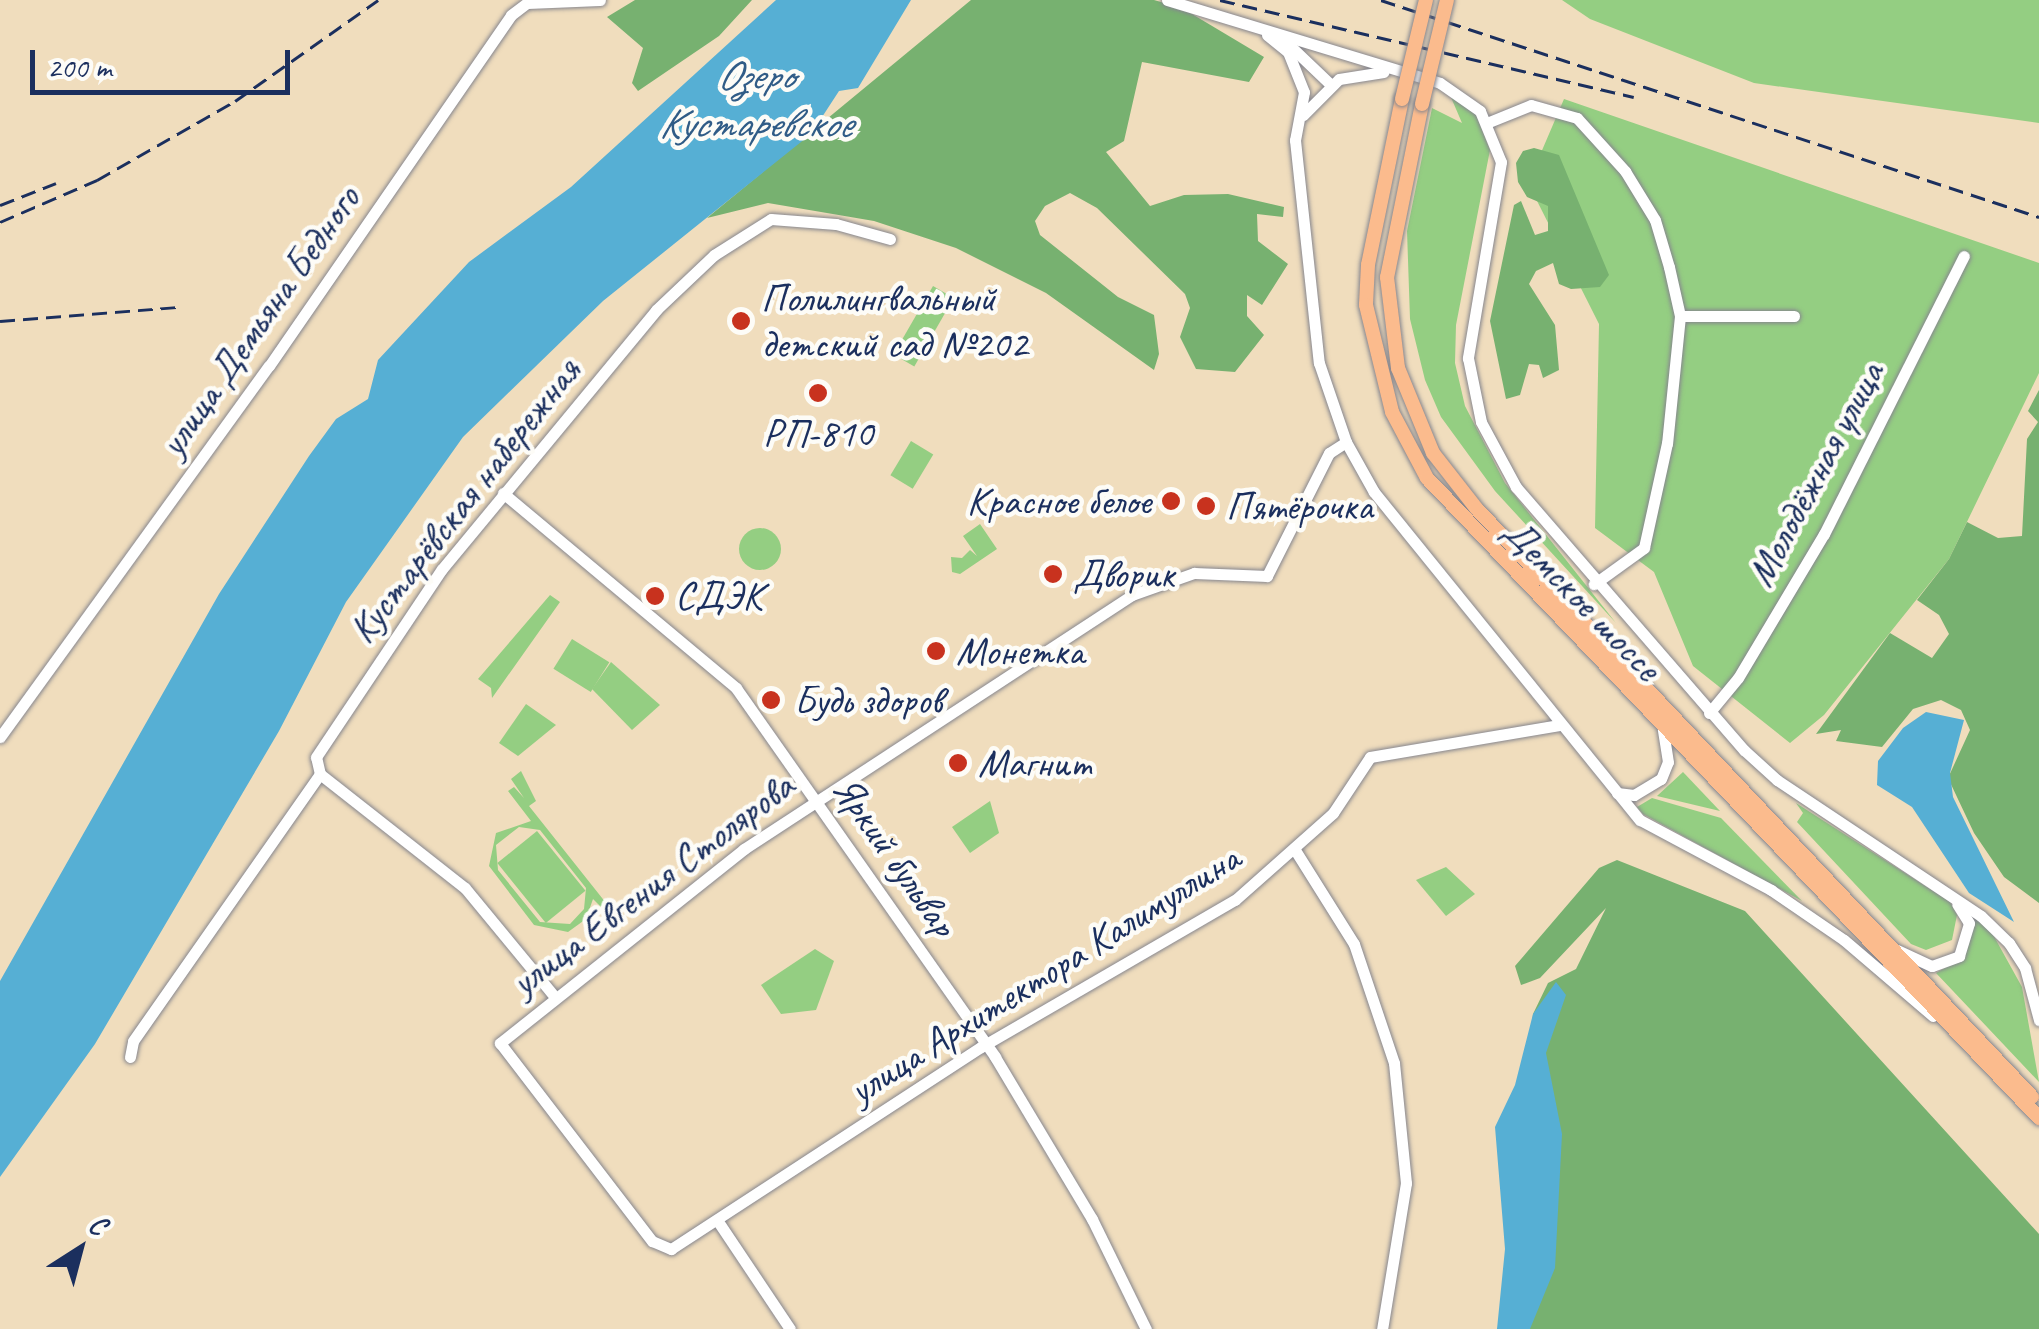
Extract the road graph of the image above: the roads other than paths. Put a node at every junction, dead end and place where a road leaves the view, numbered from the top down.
1 (600, 0) edge
2 (1167, 0) edge
3 (1426, 0) edge
4 (1448, 0) edge
5 (1255, 26) junction
6 (1398, 72) junction
7 (1331, 85) junction
8 (1301, 117) junction
9 (1489, 122) junction
10 (890, 238) dead end
11 (1964, 256) dead end
12 (1680, 316) junction
13 (1794, 316) dead end
14 (1346, 442) junction
15 (503, 493) junction
16 (1594, 584) junction
17 (1709, 713) junction
18 (1559, 725) junction
19 (1664, 729) junction
20 (0, 737) edge
21 (320, 774) junction
22 (1598, 774) junction
23 (818, 800) junction
24 (1295, 850) junction
25 (1951, 896) junction
26 (1861, 918) junction
27 (555, 997) junction
28 (2039, 1020) edge
29 (986, 1044) junction
30 (1978, 1056) junction
31 (130, 1057) dead end
32 (2039, 1105) edge
33 (2039, 1118) edge
34 (717, 1220) junction
35 (662, 1247) joint
36 (790, 1329) edge
37 (1146, 1329) edge
38 (1382, 1329) edge

1 - 20 street, улица Демьяна Бедного
2 - 5 street
3 - 19 main road, Демское шоссе, bridge
4 - 26 main road, Демское шоссе, bridge
5 - 6 street
5 - 7 street
5 - 8 street
6 - 7 street
6 - 9 street
7 - 8 street
8 - 14 street
9 - 12 street
9 - 16 street
10 - 15 street, Кустарёвская набережная
11 - 17 street, Молодёжная улица
12 - 13 street
12 - 16 street
14 - 18 street
14 - 23 street, улица Евгения Столярова
15 - 21 street, Кустарёвская набережная
15 - 23 street, Яркий бульвар
16 - 17 street
17 - 25 street
18 - 22 street
18 - 24 street, улица Архитектора Калимуллина
19 - 22 street
19 - 30 main road, Демское шоссе
21 - 27 street
21 - 31 street, Кустарёвская набережная
22 - 30 street
23 - 27 street, улица Евгения Столярова
23 - 29 street, Яркий бульвар
24 - 29 street, улица Архитектора Калимуллина
24 - 38 street
25 - 26 street
25 - 28 street
26 - 32 main road, Демское шоссе
27 - 35 street, улица Евгения Столярова
29 - 34 street, улица Архитектора Калимуллина
29 - 37 street, Яркий бульвар
30 - 33 main road, Демское шоссе
34 - 35 street, улица Архитектора Калимуллина
34 - 36 street

